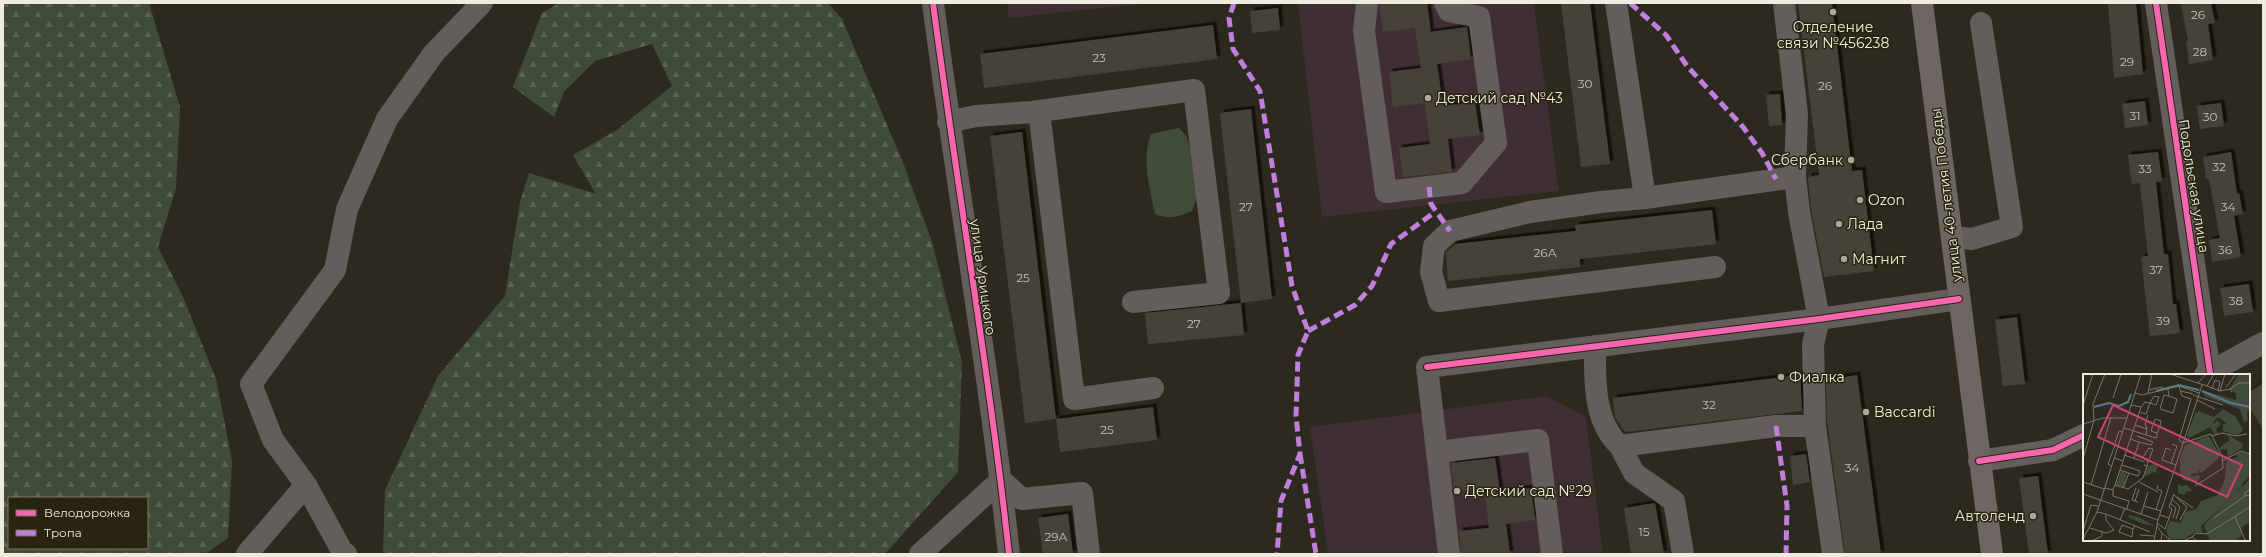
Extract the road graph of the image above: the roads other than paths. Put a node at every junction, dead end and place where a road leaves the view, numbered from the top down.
1 (482, 3) edge
2 (933, 3) edge
3 (1367, 3) edge
4 (1444, 3) edge
5 (1616, 3) edge
6 (1784, 3) edge
7 (1922, 3) edge
8 (2156, 3) edge
9 (1981, 23) dead end
10 (1039, 111) junction
11 (948, 122) junction
12 (1795, 177) junction
13 (1646, 198) junction
14 (1952, 237) junction
15 (1715, 267) dead end
16 (1959, 299) junction
17 (1132, 302) dead end
18 (1819, 319) junction
19 (2263, 343) edge
20 (1595, 346) junction
21 (2207, 374) edge
22 (1153, 388) dead end
23 (1815, 426) junction
24 (2083, 435) edge
25 (1620, 446) junction
26 (1437, 452) junction
27 (1979, 461) junction
28 (1001, 480) junction
29 (306, 485) junction
30 (247, 554) edge
31 (346, 554) edge
32 (920, 554) edge
33 (1009, 554) edge
34 (1089, 554) edge
35 (1449, 554) edge
36 (1552, 554) edge
37 (1683, 554) edge
38 (1834, 554) edge
39 (1992, 554) edge

1 - 29 street
2 - 11 street, улица Урицкого
3 - 4 street
5 - 13 street
6 - 12 street
7 - 14 main road, улица 40-летия Победы
8 - 21 street, Подольская улица
9 - 14 street
10 - 11 street
10 - 17 street
10 - 22 street
11 - 28 street, улица Урицкого
12 - 13 street
12 - 18 street
13 - 15 street
14 - 16 main road, улица 40-летия Победы
16 - 18 street
16 - 27 main road, улица 40-летия Победы
18 - 20 street
18 - 23 street
19 - 21 street
20 - 25 street
20 - 26 street
23 - 25 street
23 - 38 street
24 - 27 street
25 - 37 street
26 - 35 street
26 - 36 street
27 - 39 main road, улица 40-летия Победы
28 - 32 street
28 - 33 street, улица Урицкого
28 - 34 street
29 - 30 street
29 - 31 street

